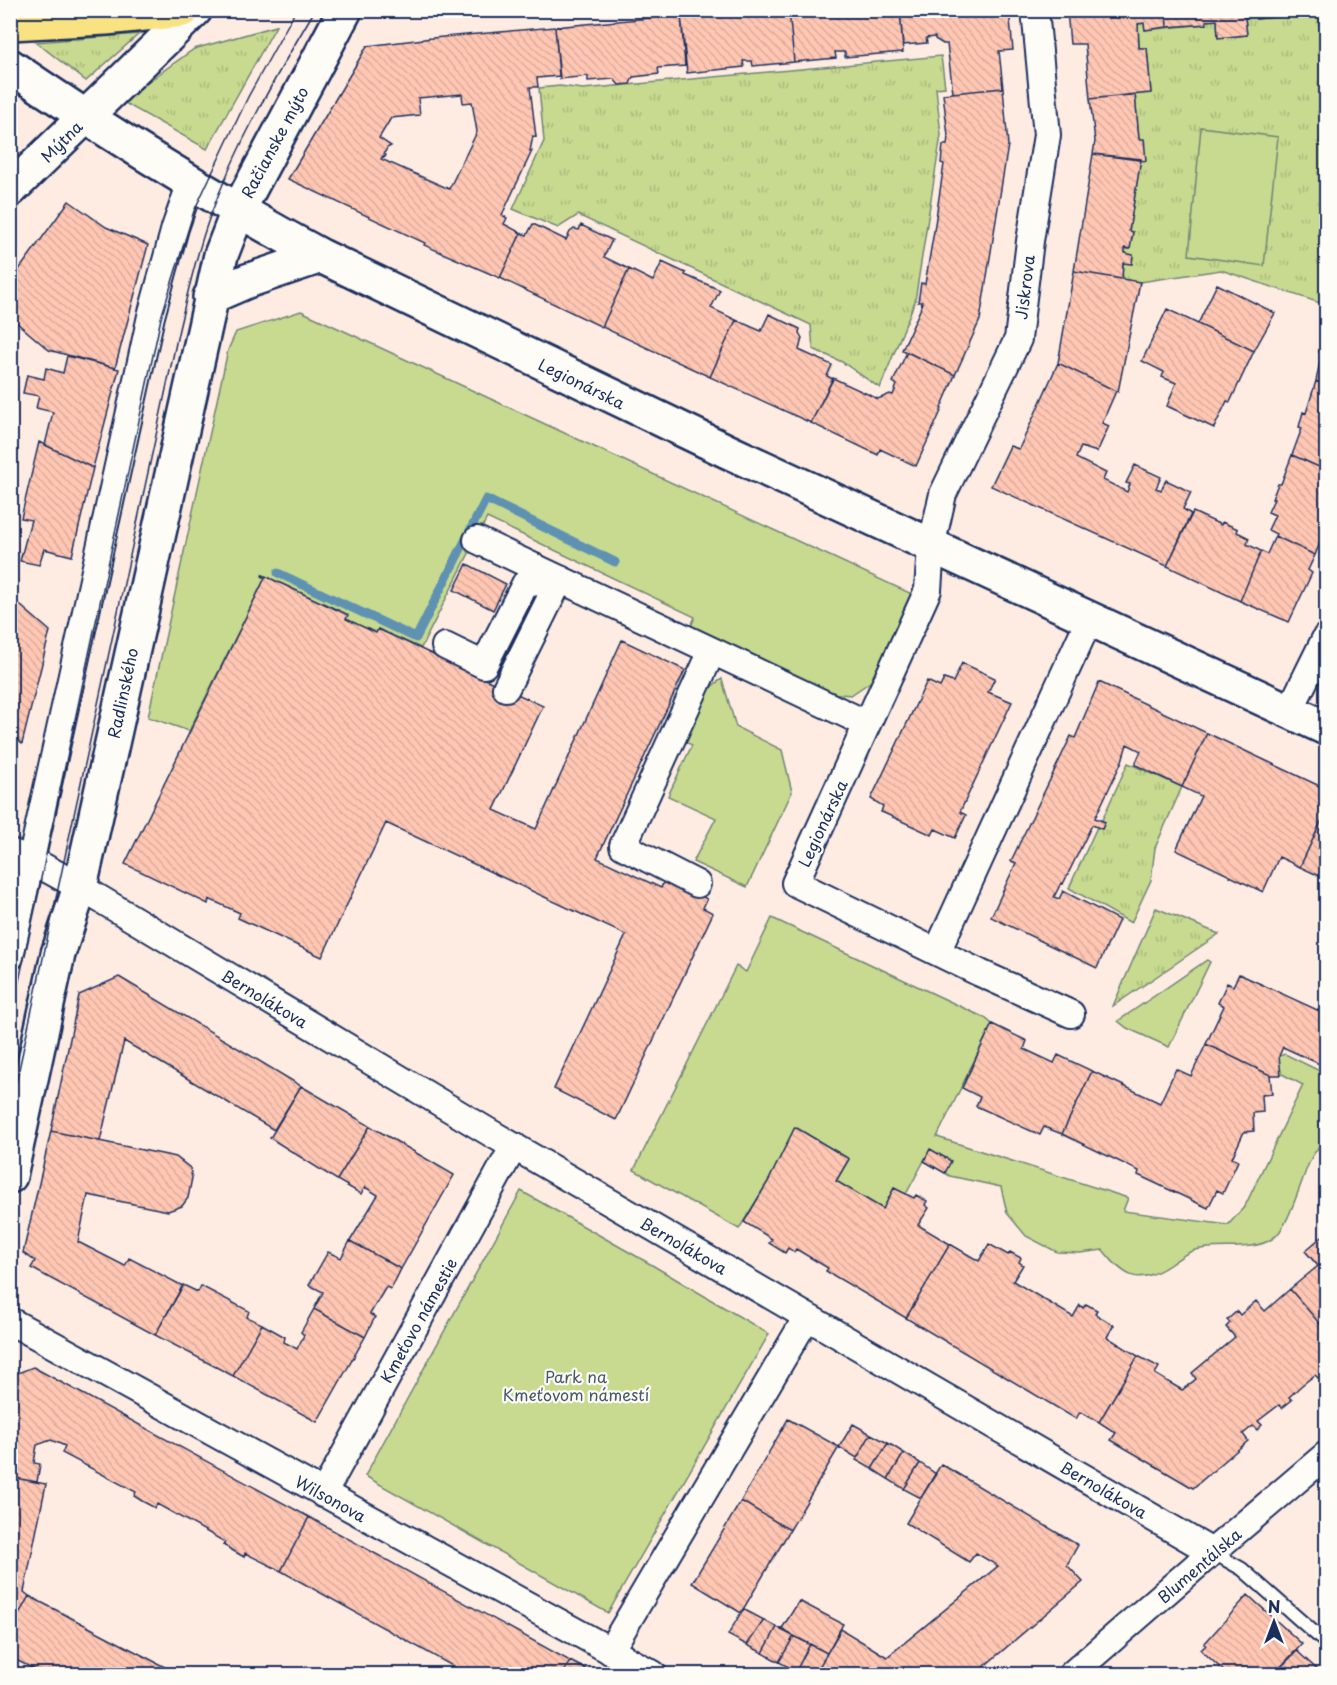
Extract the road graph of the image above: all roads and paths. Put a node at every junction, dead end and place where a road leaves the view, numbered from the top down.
1 (183, 10) edge
2 (195, 10) edge
3 (345, 10) edge
4 (1035, 10) edge
5 (10, 23) edge
6 (10, 66) edge
7 (85, 116) junction
8 (191, 182) junction
9 (10, 190) edge
10 (238, 211) junction
11 (321, 256) junction
12 (210, 297) junction
13 (477, 540) dead end
14 (931, 547) junction
15 (560, 579) junction
16 (1089, 620) junction
17 (1326, 637) edge
18 (445, 646) dead end
19 (712, 651) junction
20 (506, 688) dead end
21 (1290, 710) junction
22 (867, 724) junction
23 (1326, 728) edge
24 (21, 856) edge
25 (697, 884) dead end
26 (80, 887) junction
27 (937, 952) junction
28 (10, 957) edge
29 (1071, 1014) dead end
30 (514, 1146) junction
31 (10, 1176) edge
32 (807, 1317) junction
33 (10, 1321) edge
34 (1326, 1455) edge
35 (323, 1494) junction
36 (1212, 1552) junction
37 (1326, 1643) edge
38 (610, 1651) junction
39 (653, 1674) edge
40 (1072, 1674) edge

1 - 5 main road
2 - 7 main road
3 - 10 main road, Račianske mýto
4 - 14 street, Jiskrova
6 - 7 main road, Račianske mýto
7 - 8 main road, Račianske mýto
7 - 9 main road, Mýtna
8 - 10 main road, Račianske mýto
8 - 24 street
10 - 11 main road, Legionárska
10 - 12 main road, Radlinského
11 - 12 main road
11 - 14 main road, Legionárska
12 - 26 main road, Radlinského
13 - 15 street
14 - 16 main road, Legionárska
14 - 22 street, Legionárska
15 - 18 street
15 - 19 street
15 - 20 street
16 - 21 main road, Legionárska
16 - 27 street
17 - 21 street
19 - 22 street
19 - 25 street
21 - 23 main road, Legionárska
22 - 27 street, Legionárska
24 - 26 street, Bernolákova
24 - 28 street
26 - 30 street, Bernolákova
26 - 31 main road, Radlinského
27 - 29 street, Legionárska
30 - 32 street, Bernolákova
30 - 35 street, Kmeťovo námestie
32 - 36 street, Bernolákova
32 - 38 street
33 - 35 street, Wilsonova
34 - 36 street, Blumentálska
35 - 38 street, Wilsonova
36 - 37 lane, Bernolákova
36 - 40 street, Blumentálska
38 - 39 street, Wilsonova

